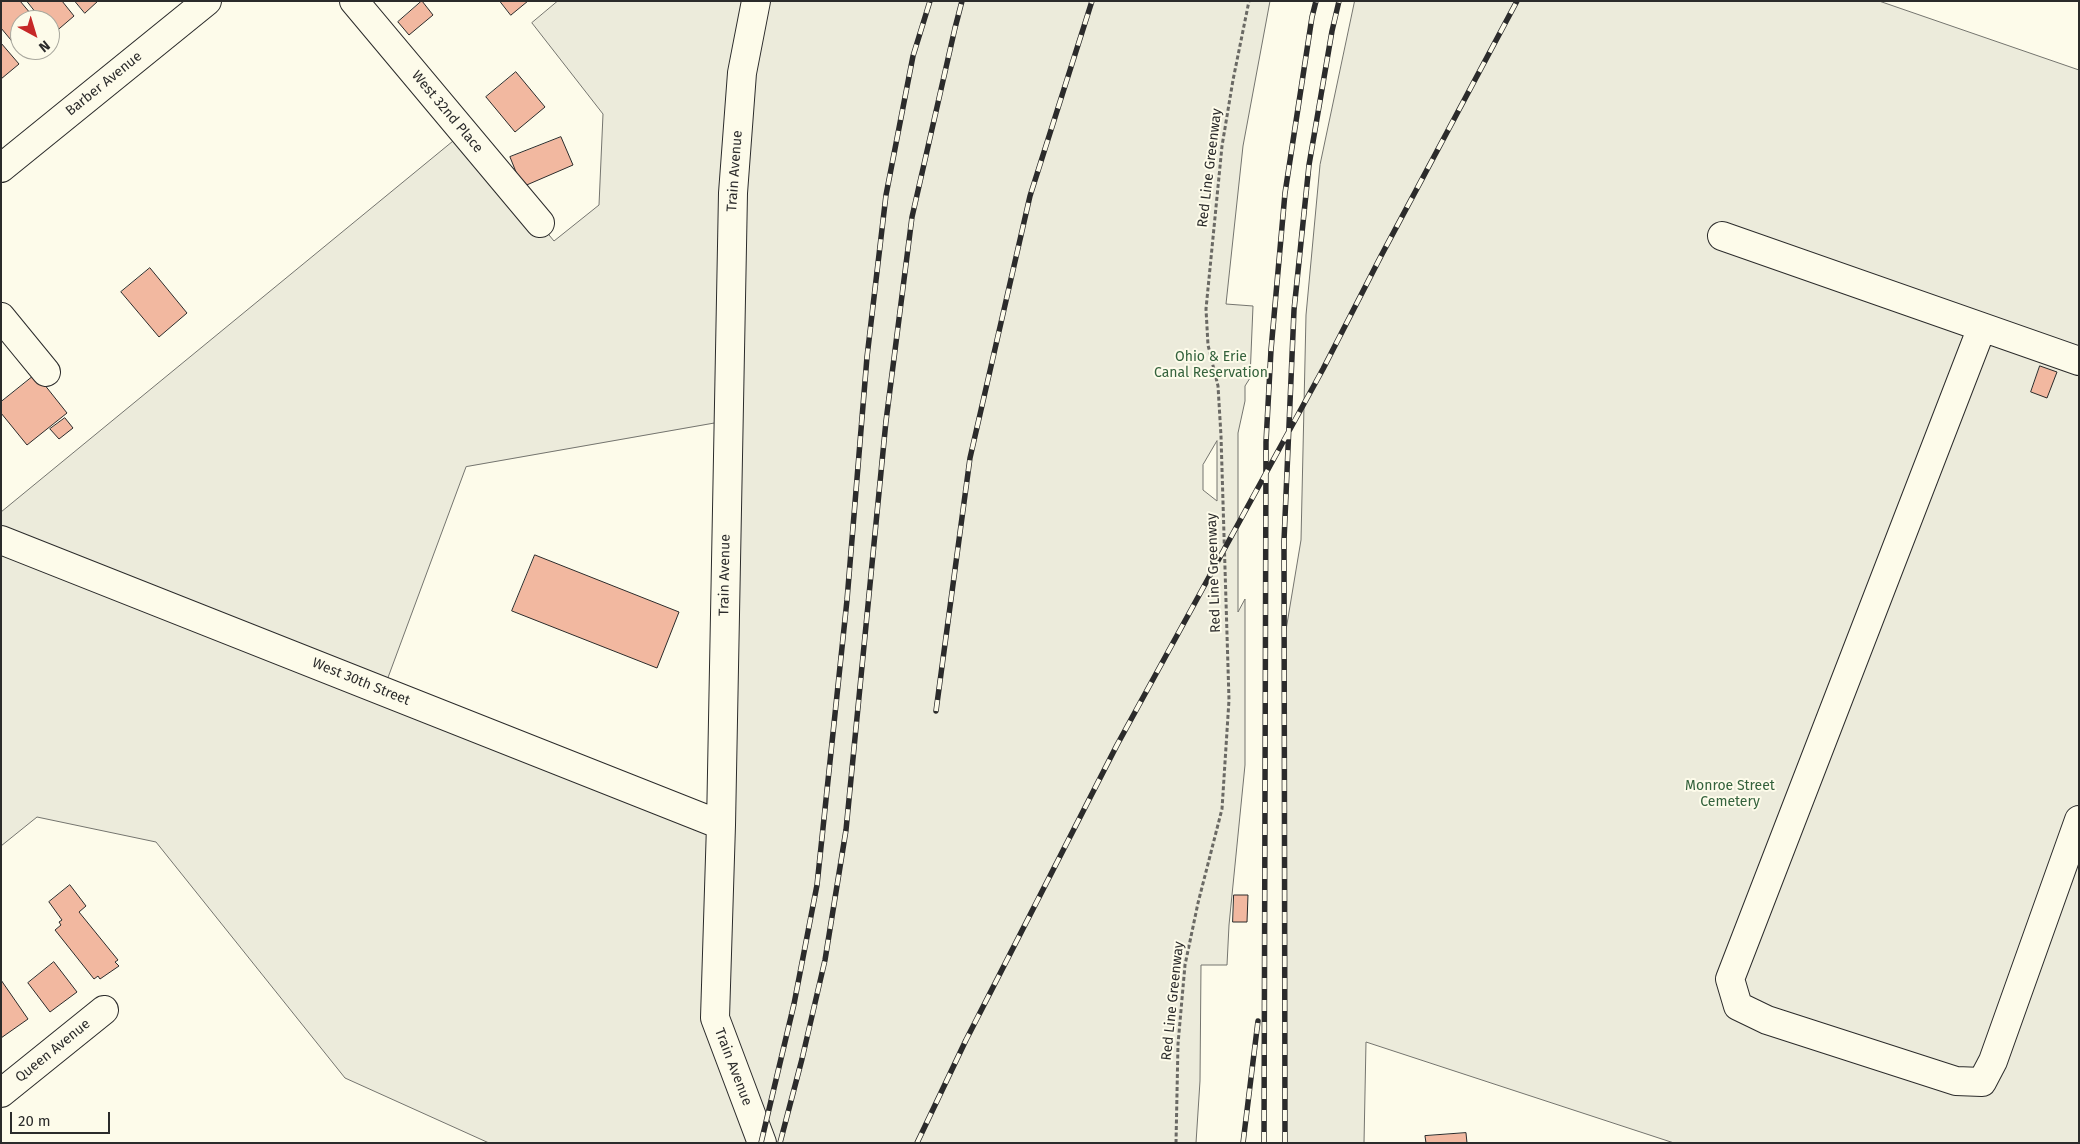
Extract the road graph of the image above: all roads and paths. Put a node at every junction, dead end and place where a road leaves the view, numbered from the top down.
1 (207, 1) edge
2 (354, 1) edge
3 (756, 1) edge
4 (1249, 1) edge
5 (1, 168) edge
6 (540, 223) dead end
7 (1722, 236) dead end
8 (1, 317) edge
9 (1982, 327) junction
10 (2079, 361) edge
11 (46, 372) dead end
12 (1, 540) edge
13 (2079, 820) edge
14 (721, 825) junction
15 (104, 1010) dead end
16 (1, 1093) edge
17 (762, 1143) edge
18 (1176, 1143) edge

1 - 5 street, Barber Avenue
2 - 6 street, West 32nd Place
3 - 14 street, Train Avenue
4 - 18 path, Red Line Greenway
7 - 9 street
8 - 11 street
9 - 10 street
9 - 13 street
12 - 14 street, West 30th Street
14 - 17 street, Train Avenue
15 - 16 street, Queen Avenue

